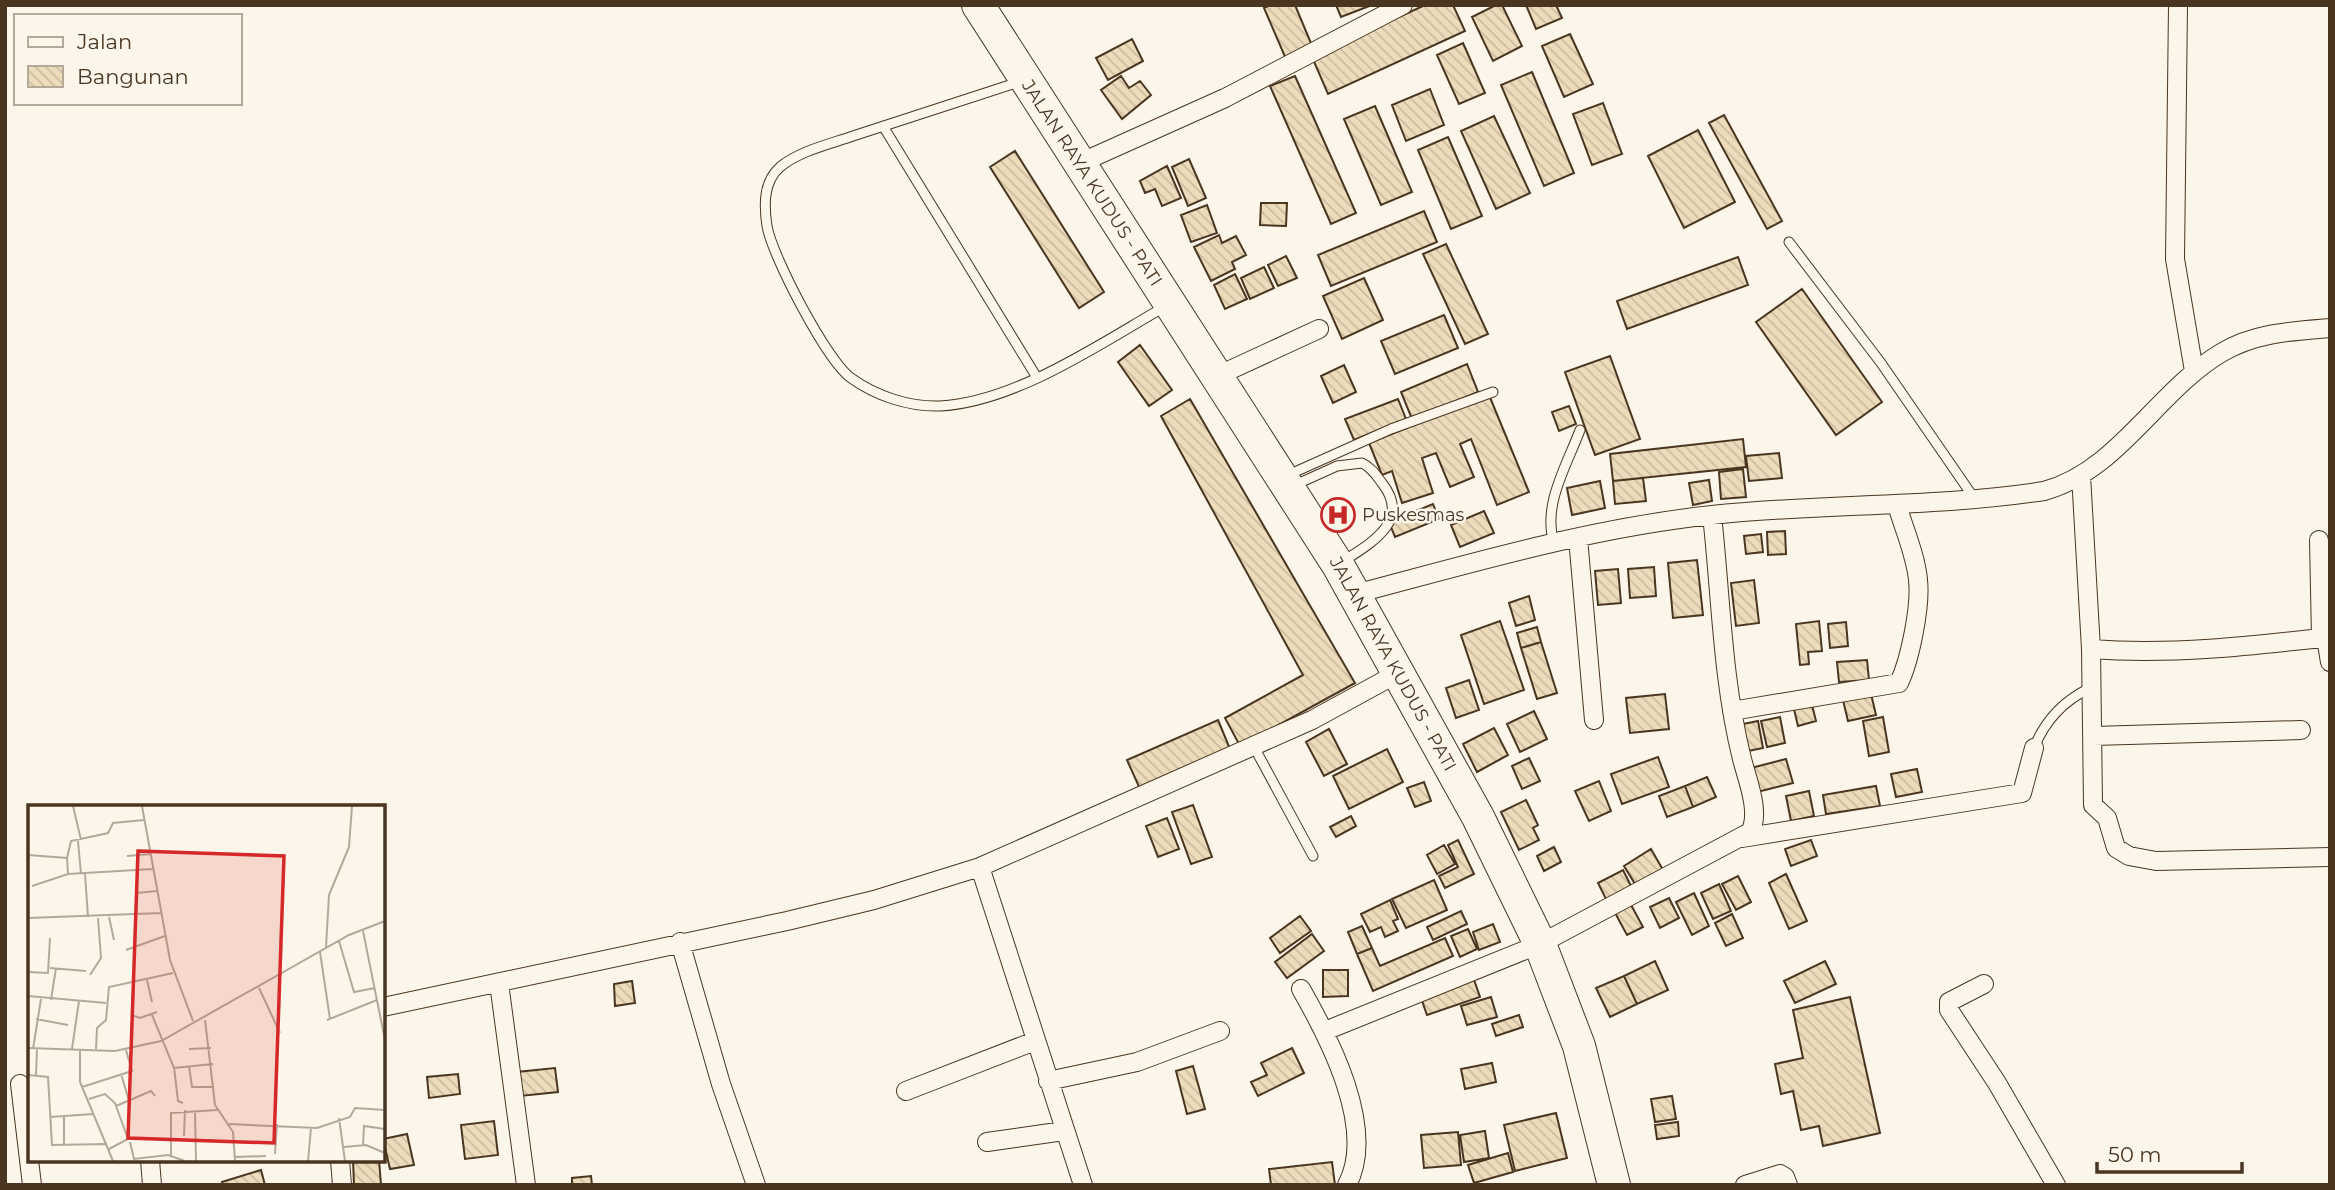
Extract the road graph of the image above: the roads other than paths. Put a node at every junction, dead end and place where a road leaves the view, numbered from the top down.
1 (978, 5) edge
2 (1403, 5) edge
3 (2178, 5) edge
4 (1024, 81) junction
5 (883, 127) junction
6 (1080, 163) junction
7 (1789, 242) dead end
8 (1171, 304) junction
9 (2330, 328) edge
10 (1319, 330) dead end
11 (2194, 371) junction
12 (1037, 376) junction
13 (1217, 376) junction
14 (1493, 392) dead end
15 (1580, 430) dead end
16 (2081, 475) junction
17 (1286, 482) junction
18 (1975, 499) junction
19 (1897, 505) junction
20 (1712, 515) junction
21 (1577, 538) junction
22 (2319, 540) dead end
23 (1554, 543) junction
24 (1338, 565) junction
25 (1355, 594) junction
26 (2326, 638) edge
27 (2091, 649) junction
28 (2330, 662) edge
29 (1399, 672) junction
30 (2090, 688) junction
31 (1731, 711) junction
32 (1594, 720) dead end
33 (2301, 730) dead end
34 (2092, 736) junction
35 (1253, 745) junction
36 (2034, 748) joint
37 (1742, 838) junction
38 (1313, 856) dead end
39 (2330, 857) edge
40 (980, 867) junction
41 (680, 942) junction
42 (1540, 944) junction
43 (499, 983) junction
44 (1984, 984) dead end
45 (1301, 989) dead end
46 (385, 1007) edge
47 (1220, 1031) dead end
48 (1325, 1031) junction
49 (1035, 1041) junction
50 (1048, 1081) junction
51 (18, 1085) edge
52 (906, 1091) dead end
53 (1064, 1130) junction
54 (987, 1142) dead end
55 (28, 1156) edge
56 (29, 1162) edge
57 (150, 1162) edge
58 (340, 1162) edge
59 (2052, 1184) edge
60 (32, 1185) edge
61 (152, 1185) edge
62 (342, 1185) edge
63 (526, 1185) edge
64 (757, 1185) edge
65 (1083, 1185) edge
66 (1347, 1185) edge
67 (1614, 1185) edge
68 (1745, 1185) edge
69 (1788, 1185) edge

1 - 4 highway, JALAN RAYA KUDUS - PATI
2 - 6 street
3 - 11 street
4 - 5 lane
4 - 6 highway, JALAN RAYA KUDUS - PATI
5 - 12 lane
5 - 12 lane
6 - 8 highway, JALAN RAYA KUDUS - PATI
7 - 18 lane
8 - 12 lane
8 - 13 highway, JALAN RAYA KUDUS - PATI
9 - 11 street
10 - 13 street
11 - 16 street
13 - 17 highway, JALAN RAYA KUDUS - PATI
14 - 17 lane
15 - 23 lane
16 - 18 street
16 - 27 street
17 - 24 highway, JALAN RAYA KUDUS - PATI
17 - 24 lane
18 - 19 street
19 - 20 street
19 - 31 street
20 - 21 street
20 - 31 street
21 - 23 street
21 - 32 street
22 - 26 street
23 - 25 street
24 - 25 highway, JALAN RAYA KUDUS - PATI
25 - 29 highway, JALAN RAYA KUDUS - PATI
26 - 27 street
26 - 28 street
27 - 30 street
29 - 35 street
29 - 42 highway, JALAN RAYA KUDUS - PATI
30 - 34 street
30 - 36 lane
31 - 37 street
33 - 34 street
34 - 39 street
35 - 38 lane
35 - 40 street
36 - 37 street
37 - 42 street
40 - 41 street
40 - 49 street
41 - 43 street
41 - 64 street
42 - 48 street
42 - 67 highway, JALAN RAYA KUDUS - PATI
43 - 46 street
43 - 63 street
44 - 59 street
45 - 48 street
47 - 50 street
48 - 66 street
49 - 50 street
49 - 52 street
50 - 53 street
51 - 55 street
53 - 54 street
53 - 65 street
56 - 60 street
57 - 61 street
58 - 62 street
68 - 69 street

